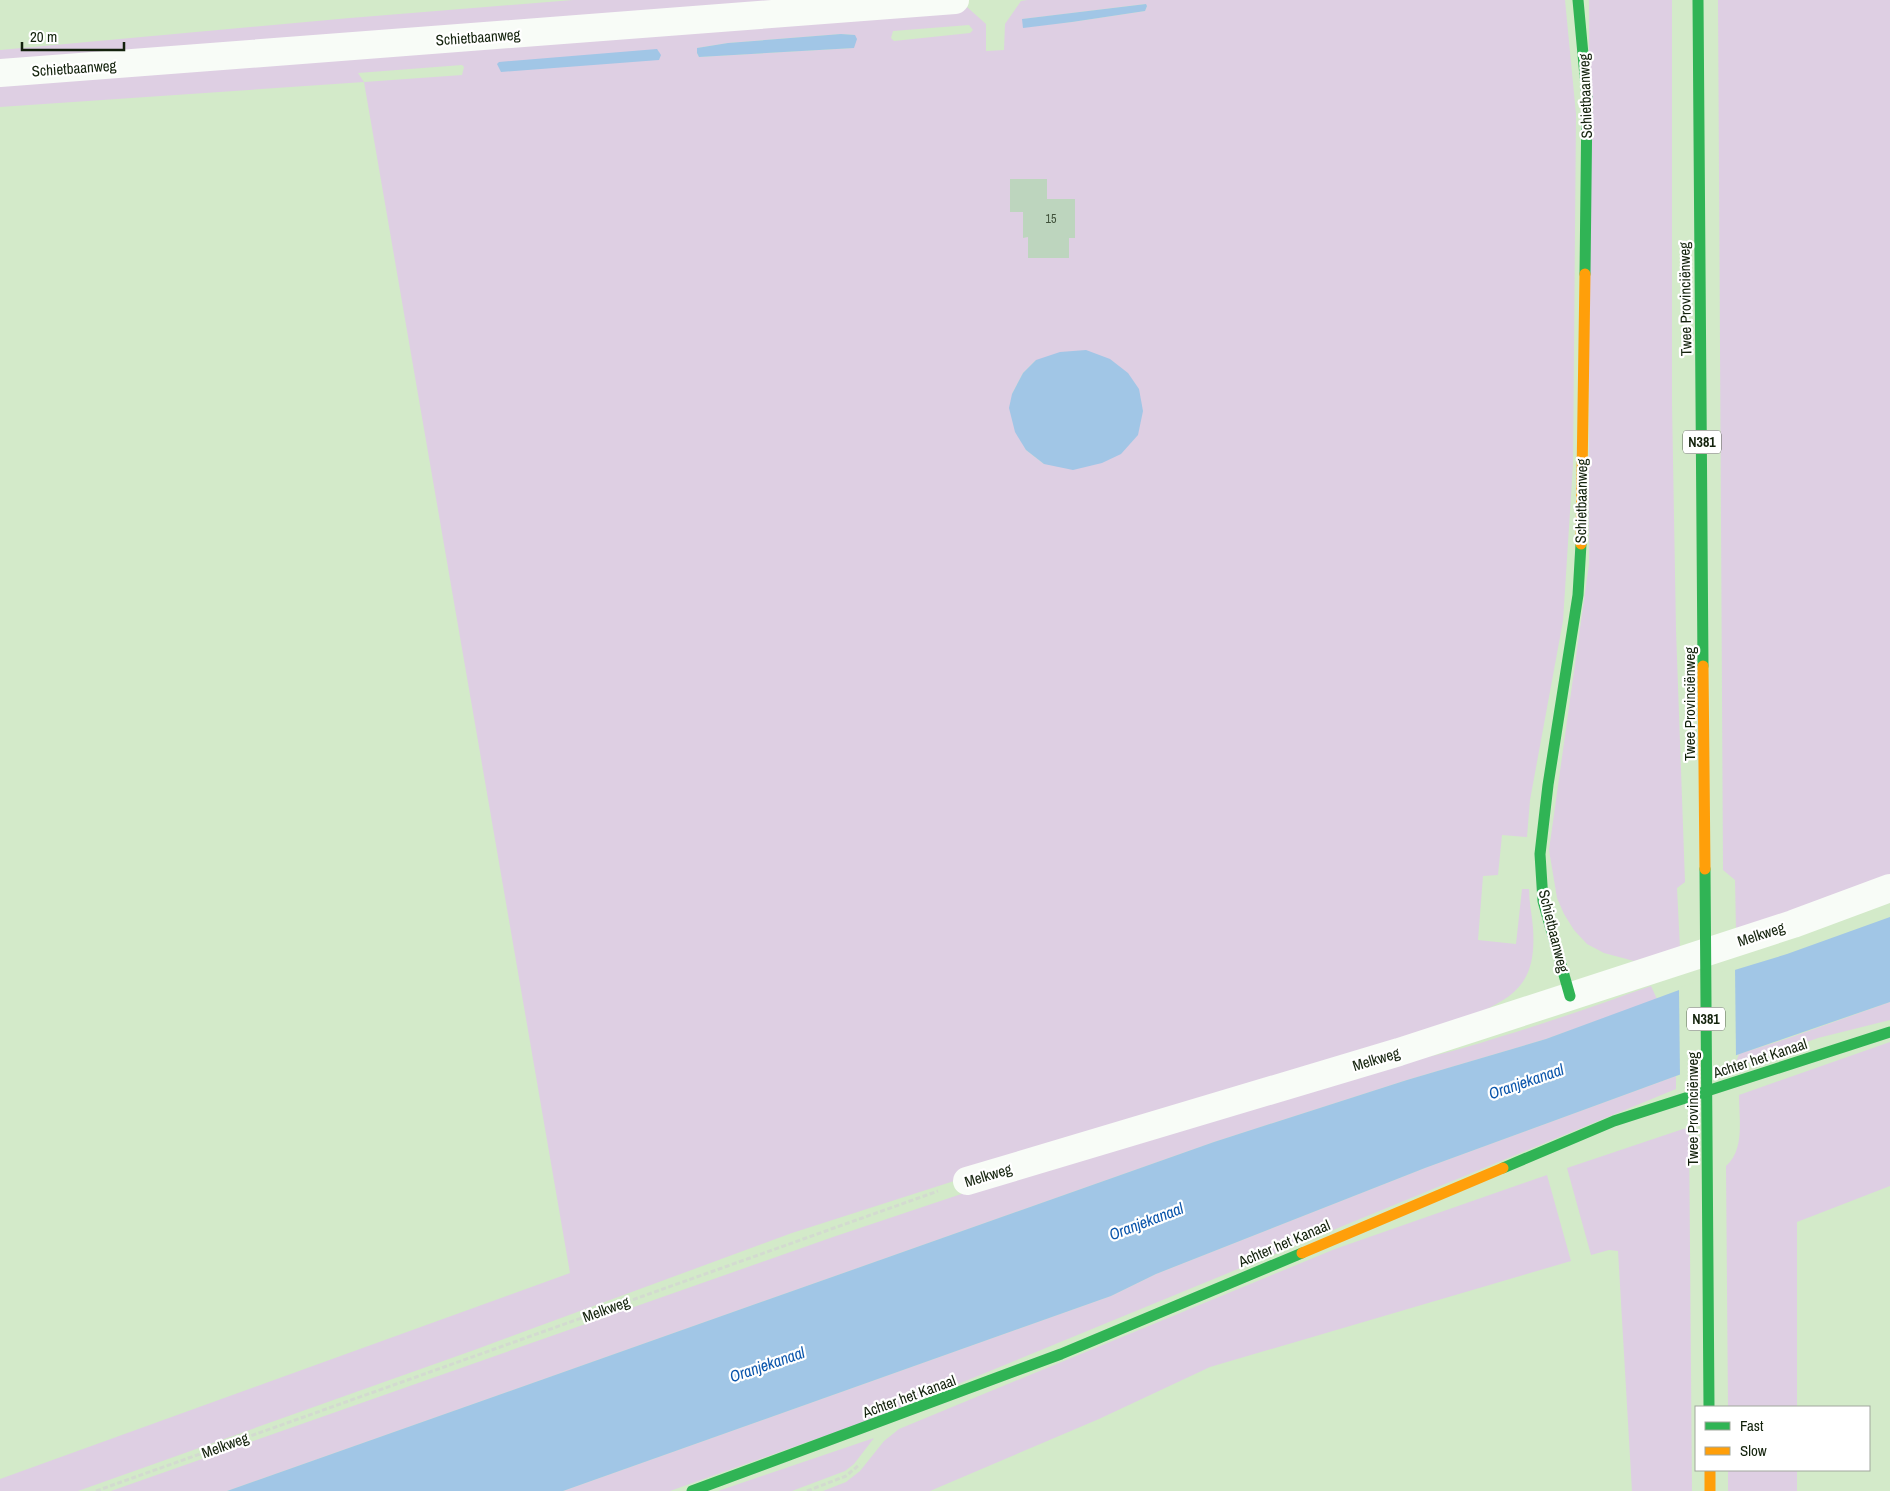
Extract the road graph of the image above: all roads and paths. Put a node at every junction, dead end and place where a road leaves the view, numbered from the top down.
1 (955, 0) edge
2 (1578, 0) edge
3 (1698, 0) edge
4 (0, 74) edge
5 (1890, 888) edge
6 (1570, 996) junction
7 (1890, 1032) edge
8 (967, 1181) joint
9 (1709, 1406) edge
10 (1710, 1471) edge
11 (96, 1491) edge
12 (692, 1491) edge
13 (1710, 1491) edge

1 - 4 street, Schietbaanweg
2 - 6 street, Schietbaanweg
3 - 9 street, Twee Provinciënweg / N381
5 - 6 street, Melkweg
6 - 8 street, Melkweg
7 - 12 street, Achter het Kanaal
8 - 11 path, Melkweg
10 - 13 street

